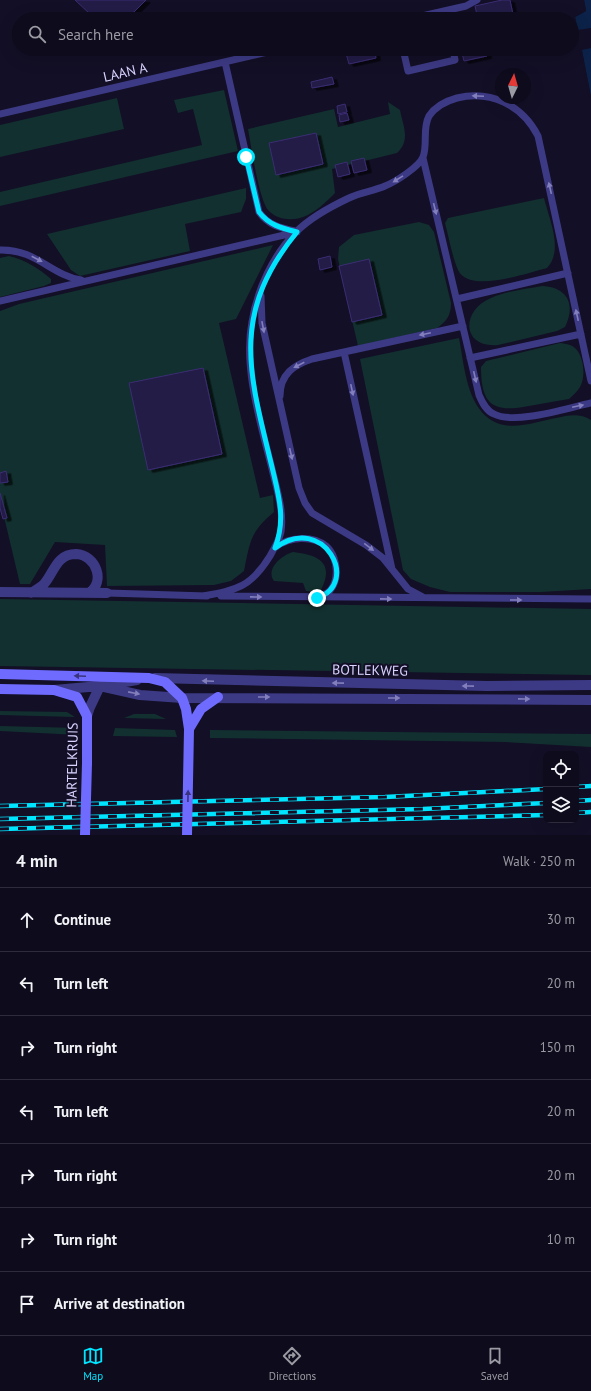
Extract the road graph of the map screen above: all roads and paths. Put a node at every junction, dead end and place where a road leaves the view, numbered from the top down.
1 (477, 0) edge
2 (444, 11) joint
3 (440, 12) edge
4 (250, 56) edge
5 (405, 56) edge
6 (454, 56) edge
7 (224, 62) junction
8 (0, 114) edge
9 (423, 158) junction
10 (297, 232) junction
11 (0, 250) edge
12 (568, 273) junction
13 (85, 280) junction
14 (261, 288) junction
15 (457, 299) junction
16 (0, 301) edge
17 (463, 326) junction
18 (581, 334) junction
19 (344, 352) junction
20 (470, 358) junction
21 (591, 381) edge
22 (591, 403) edge
23 (280, 406) junction
24 (275, 548) junction
25 (392, 571) junction
26 (0, 592) edge
27 (32, 593) junction
28 (89, 593) junction
29 (107, 594) joint
30 (203, 596) junction
31 (317, 598) junction
32 (428, 599) junction
33 (591, 600) edge
34 (0, 674) edge
35 (149, 678) junction
36 (591, 685) edge
37 (100, 686) junction
38 (0, 689) edge
39 (54, 690) junction
40 (218, 697) junction
41 (182, 698) junction
42 (591, 700) edge
43 (87, 716) junction
44 (189, 729) junction
45 (85, 835) edge
46 (187, 835) edge

1 - 2 lane
2 - 3 lane
4 - 7 lane, LAAN A
5 - 6 lane
7 - 8 lane, LAAN A
7 - 10 lane
9 -> 10 lane
12 -> 9 lane
9 -> 15 lane
10 - 13 lane
10 - 14 lane
11 -> 13 lane
12 - 15 lane
18 -> 12 lane
13 - 16 lane
14 -> 23 lane
14 - 24 lane
15 - 17 lane
17 -> 19 lane
17 - 20 lane
18 - 20 lane
18 - 21 lane
19 -> 23 lane
19 -> 25 lane
20 -> 22 lane
23 -> 25 lane
24 - 30 lane
24 - 31 lane
25 - 32 lane
26 - 27 street
27 - 28 street
27 - 28 street
28 - 29 street
29 - 30 lane
30 -> 31 lane
31 -> 32 lane
32 -> 33 lane
35 -> 34 main road, BOTLEKWEG
36 -> 35 street, BOTLEKWEG
35 - 37 street
35 - 41 main road, BOTLEKWEG
37 - 39 street, BOTLEKWEG
37 -> 41 street, BOTLEKWEG
37 - 43 street
38 - 39 main road, BOTLEKWEG
39 - 43 main road, HARTELKRUIS
40 - 41 street, BOTLEKWEG
40 -> 42 street, BOTLEKWEG
40 - 44 main road
41 - 44 main road
43 - 45 main road, HARTELKRUIS, bridge
46 -> 44 main road, bridge

